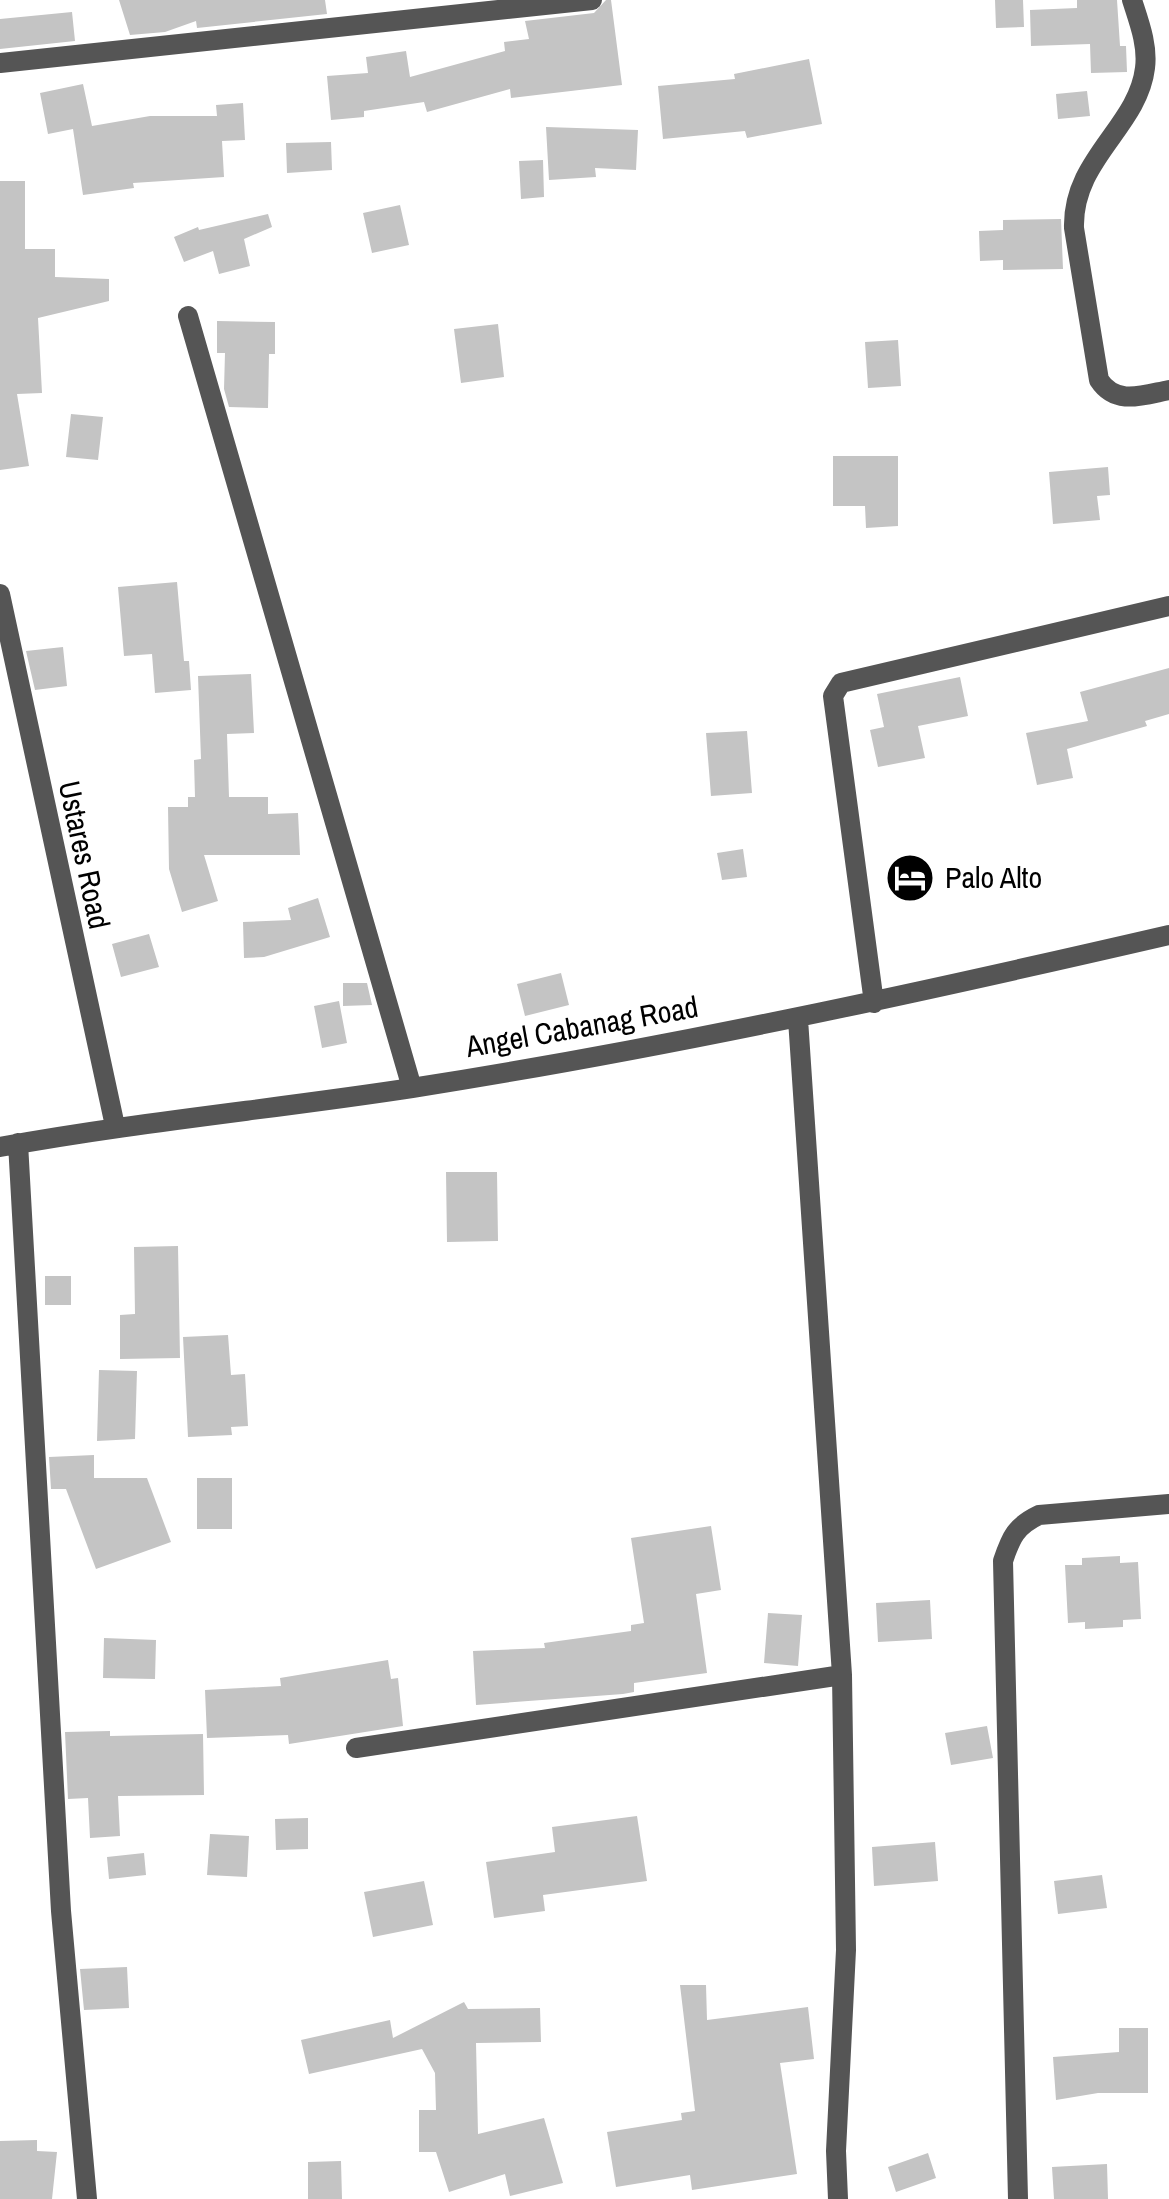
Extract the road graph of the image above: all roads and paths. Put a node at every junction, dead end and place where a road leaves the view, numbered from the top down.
1 (592, 0) edge
2 (1132, 0) edge
3 (0, 63) edge
4 (188, 316) dead end
5 (1169, 390) edge
6 (0, 594) edge
7 (1169, 606) edge
8 (1169, 935) edge
9 (874, 1003) junction
10 (798, 1019) junction
11 (412, 1088) junction
12 (115, 1126) junction
13 (9, 1145) edge
14 (1169, 1504) edge
15 (842, 1675) junction
16 (356, 1748) dead end
17 (87, 2199) edge
18 (838, 2199) edge
19 (1018, 2199) edge

1 - 3 street
2 - 5 street
4 - 11 street
6 - 12 street, Ustares Road
7 - 9 street
8 - 9 street, Angel Cabanag Road
9 - 10 street, Angel Cabanag Road
10 - 11 street, Angel Cabanag Road
10 - 15 street
11 - 12 street, Angel Cabanag Road
12 - 13 street, Angel Cabanag Road
13 - 17 street
14 - 19 street
15 - 16 street
15 - 18 street

